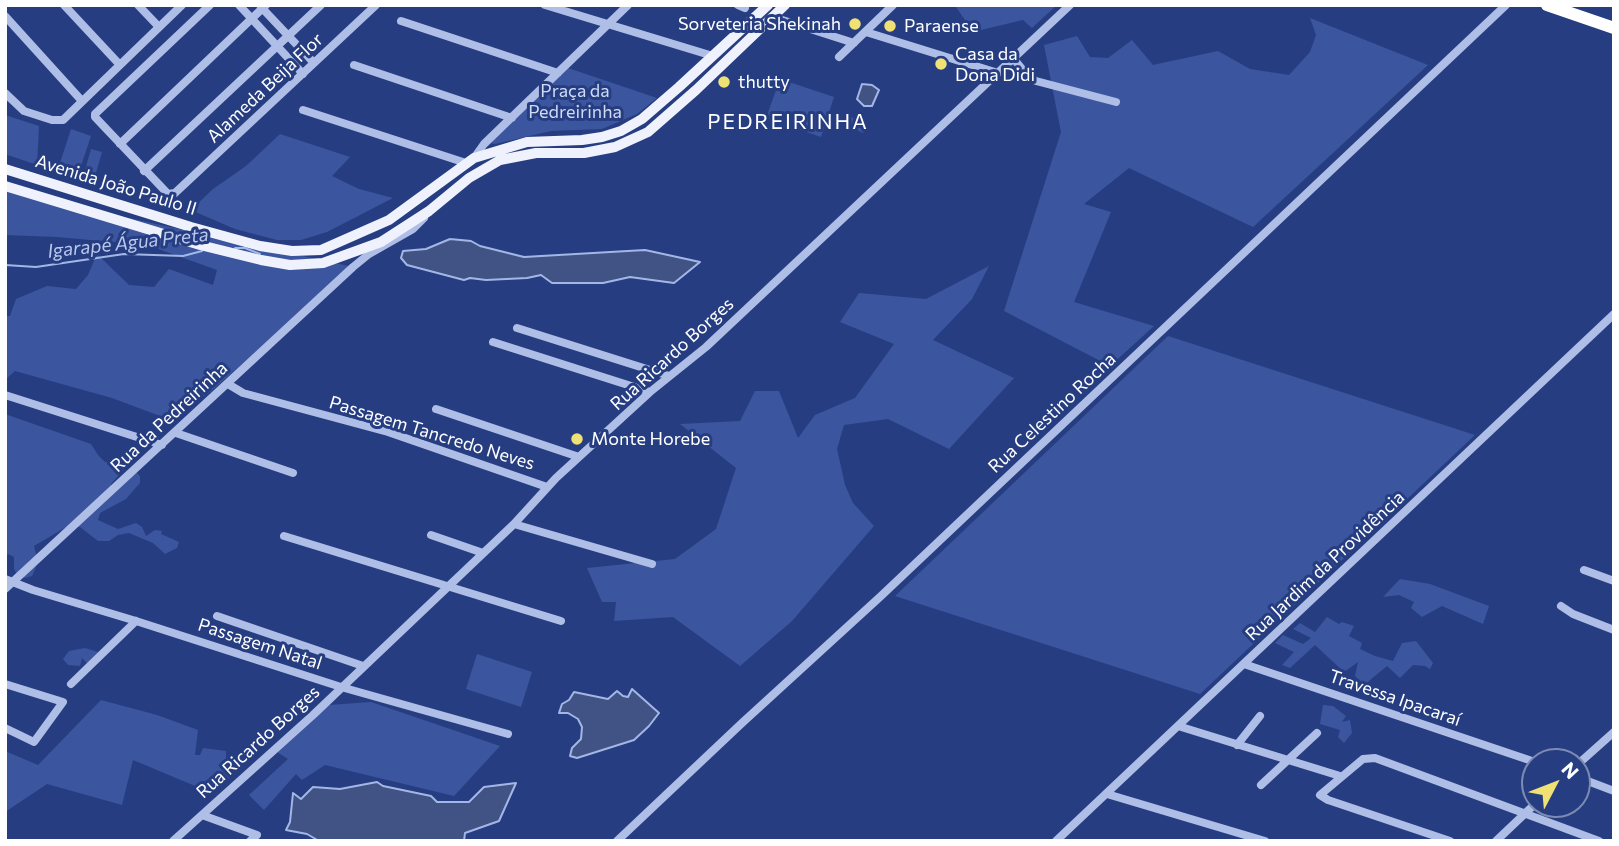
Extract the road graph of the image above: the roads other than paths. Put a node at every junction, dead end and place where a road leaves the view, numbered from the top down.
1 (64, 5) edge
2 (138, 5) edge
3 (182, 5) edge
4 (210, 5) edge
5 (239, 5) edge
6 (321, 5) edge
7 (376, 5) edge
8 (545, 5) edge
9 (628, 5) edge
10 (768, 5) edge
11 (785, 5) edge
12 (893, 5) edge
13 (1070, 5) edge
14 (1506, 5) edge
15 (1547, 5) edge
16 (262, 6) edge
17 (5, 16) edge
18 (773, 17) junction
19 (251, 19) junction
20 (401, 21) dead end
21 (608, 23) junction
22 (159, 27) junction
23 (1614, 28) edge
24 (866, 32) junction
25 (288, 36) junction
26 (854, 43) junction
27 (277, 46) junction
28 (713, 56) junction
29 (839, 57) dead end
30 (1013, 58) junction
31 (314, 64) junction
32 (120, 65) junction
33 (354, 65) dead end
34 (558, 73) junction
35 (998, 73) junction
36 (303, 74) junction
37 (5, 93) edge
38 (82, 101) junction
39 (1115, 102) dead end
40 (303, 110) dead end
41 (512, 118) junction
42 (120, 144) junction
43 (470, 160) junction
44 (5, 169) edge
45 (144, 171) junction
46 (5, 186) edge
47 (429, 211) junction
48 (1614, 314) edge
49 (517, 328) dead end
50 (493, 342) dead end
51 (669, 376) junction
52 (228, 384) junction
53 (650, 392) junction
54 (5, 395) edge
55 (436, 409) dead end
56 (176, 433) junction
57 (162, 445) junction
58 (579, 457) junction
59 (293, 472) dead end
60 (547, 487) junction
61 (514, 524) junction
62 (431, 535) dead end
63 (284, 536) dead end
64 (483, 553) junction
65 (652, 564) dead end
66 (1584, 570) dead end
67 (9, 580) edge
68 (1614, 581) edge
69 (446, 587) junction
70 (5, 589) edge
71 (1561, 606) dead end
72 (217, 617) dead end
73 (136, 621) junction
74 (561, 621) dead end
75 (1614, 630) edge
76 (1244, 664) junction
77 (363, 666) junction
78 (5, 684) edge
79 (71, 684) dead end
80 (341, 687) junction
81 (1260, 716) dead end
82 (1178, 726) junction
83 (5, 727) edge
84 (1614, 732) edge
85 (1317, 733) dead end
86 (508, 734) dead end
87 (1610, 740) edge
88 (1237, 745) junction
89 (1591, 754) edge
90 (1521, 757) edge
91 (1287, 759) junction
92 (1340, 776) junction
93 (1591, 782) edge
94 (1261, 785) dead end
95 (1614, 791) edge
96 (1107, 794) junction
97 (1521, 812) edge
98 (202, 815) junction
99 (1521, 816) edge
100 (1537, 818) edge
101 (253, 838) edge
102 (173, 841) edge
103 (617, 841) edge
104 (1056, 841) edge
105 (1265, 841) edge
106 (1450, 841) edge
107 (1496, 841) edge
108 (1598, 841) edge

1 - 32 street
2 - 22 street
3 - 22 street
4 - 42 street
5 - 19 street
6 - 25 street
7 - 31 street, Alameda Beija Flor
8 - 21 street
9 - 21 street
10 - 28 main road, Avenida João Paulo II
11 - 18 main road, Avenida João Paulo II
12 - 24 street
13 - 30 street, Rua Ricardo Borges
14 - 103 street, Rua Celestino Rocha
15 - 23 highway
16 - 19 street
16 - 25 street
17 - 38 street
18 - 26 street
18 - 47 main road, Avenida João Paulo II
19 - 27 street
19 - 42 street
20 - 34 street
21 - 28 street
21 - 34 street
22 - 32 street
24 - 26 street
24 - 35 street
25 - 27 street
25 - 31 street
26 - 29 street
27 - 36 street
27 - 45 street
28 - 43 main road, Avenida João Paulo II
30 - 35 street, Rua Ricardo Borges
30 - 39 street
31 - 36 street, Alameda Beija Flor
32 - 38 street
33 - 41 street
34 - 41 street
35 - 51 street, Rua Ricardo Borges
36 - 45 street, Alameda Beija Flor
37 - 38 street
40 - 43 street
41 - 43 street
42 - 45 street
43 - 44 main road, Avenida João Paulo II
46 - 47 main road, Avenida João Paulo II
47 - 52 street, Rua da Pedreirinha
48 - 76 street, Rua Jardim da Providência
49 - 51 street
50 - 53 street
51 - 53 street, Rua Ricardo Borges
52 - 56 street, Rua da Pedreirinha
52 - 60 street, Passagem Tancredo Neves
53 - 58 street, Rua Ricardo Borges
54 - 57 street
55 - 58 street
56 - 57 street, Rua da Pedreirinha
56 - 59 street
57 - 67 street, Rua da Pedreirinha
58 - 60 street, Rua Ricardo Borges
60 - 61 street, Rua Ricardo Borges
61 - 64 street, Rua Ricardo Borges
61 - 65 street
62 - 64 street
63 - 69 street
64 - 69 street, Rua Ricardo Borges
66 - 68 street
67 - 70 street, Rua da Pedreirinha
67 - 73 street, Passagem Natal
69 - 74 street
69 - 77 street, Rua Ricardo Borges
71 - 75 street
72 - 77 street
73 - 79 street
73 - 80 street, Passagem Natal
76 - 82 street, Rua Jardim da Providência
76 - 90 street, Travessa Ipacaraí
77 - 80 street, Rua Ricardo Borges
78 - 83 street
80 - 86 street, Passagem Natal
80 - 98 street, Rua Ricardo Borges
81 - 88 street
82 - 88 street
82 - 96 street, Rua Jardim da Providência
84 - 87 street
85 - 91 street
87 - 89 street
88 - 91 street
91 - 92 street
91 - 94 street
92 - 97 street
92 - 106 street
93 - 95 street
96 - 104 street, Rua Jardim da Providência
96 - 105 street
98 - 101 street
98 - 102 street, Rua Ricardo Borges
99 - 107 street
100 - 108 street

